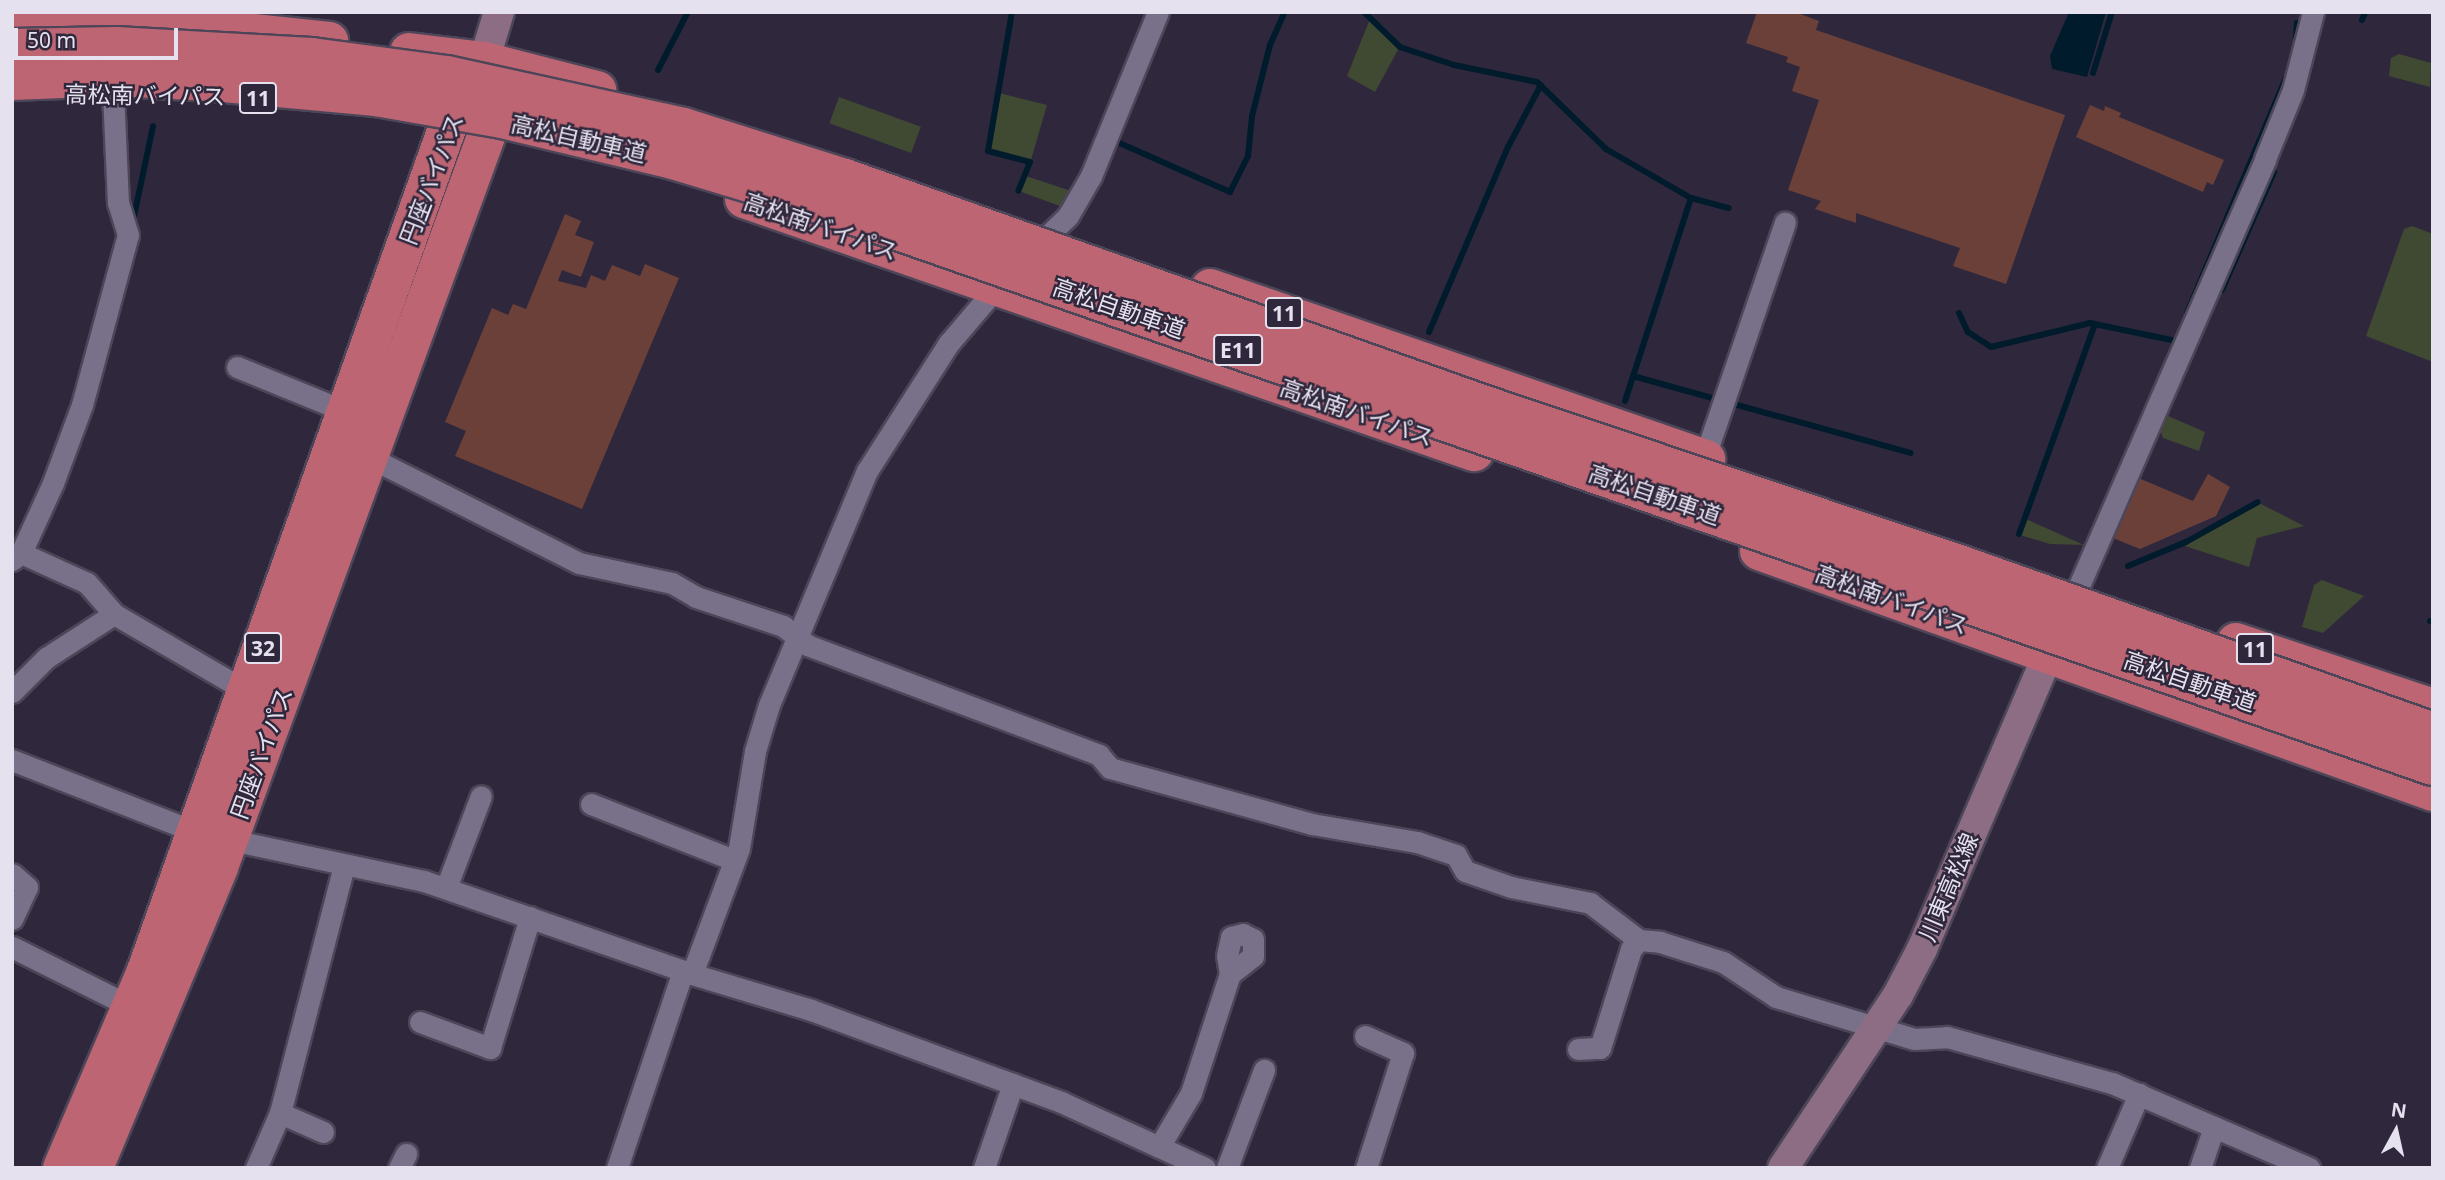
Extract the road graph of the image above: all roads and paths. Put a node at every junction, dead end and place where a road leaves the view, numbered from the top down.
1 (499, 12) edge
2 (1158, 12) edge
3 (2313, 12) edge
4 (12, 29) edge
5 (12, 48) edge
6 (484, 61) junction
7 (12, 80) edge
8 (113, 91) junction
9 (12, 95) edge
10 (449, 123) junction
11 (488, 131) junction
12 (1785, 222) dead end
13 (1051, 233) junction
14 (996, 287) junction
15 (237, 368) dead end
16 (347, 412) junction
17 (369, 457) junction
18 (1704, 458) junction
19 (16, 556) edge
20 (2078, 588) junction
21 (114, 614) junction
22 (797, 635) junction
23 (2047, 656) junction
24 (12, 692) edge
25 (248, 692) junction
26 (2433, 708) edge
27 (2433, 730) edge
28 (12, 760) edge
29 (2433, 766) edge
30 (2433, 772) edge
31 (2433, 792) edge
32 (481, 796) dead end
33 (591, 804) dead end
34 (213, 836) junction
35 (734, 860) junction
36 (344, 866) junction
37 (12, 874) edge
38 (446, 888) junction
39 (530, 917) junction
40 (12, 919) edge
41 (1639, 940) junction
42 (12, 947) edge
43 (687, 973) junction
44 (1230, 974) dead end
45 (132, 1007) junction
46 (420, 1023) dead end
47 (1877, 1027) junction
48 (1364, 1036) dead end
49 (1578, 1049) dead end
50 (1264, 1070) dead end
51 (1013, 1084) junction
52 (2139, 1094) junction
53 (280, 1113) junction
54 (2214, 1127) junction
55 (323, 1132) dead end
56 (1159, 1147) junction
57 (62, 1168) edge
58 (94, 1168) edge
59 (256, 1168) edge
60 (617, 1168) edge
61 (984, 1168) edge
62 (1205, 1168) edge
63 (1227, 1168) edge
64 (1367, 1168) edge
65 (1783, 1168) edge
66 (2107, 1168) edge
67 (2200, 1168) edge
68 (2309, 1168) edge

1 - 6 main road
2 - 13 street
3 - 20 street
4 - 6 highway, 11
5 - 27 highway, 高松自動車道 / E11, bridge
6 - 10 highway, 円座バイパス / 32
6 - 11 highway, 円座バイパス / 32
6 - 13 highway, 11
7 - 29 highway, 高松自動車道 / E11, bridge
8 - 9 highway, 高松南バイパス / 11
8 - 10 highway, 高松南バイパス / 11
8 - 19 street
10 - 11 highway, 高松南バイパス / 11
10 - 16 highway, 円座バイパス / 32
11 - 14 highway, 高松南バイパス / 11
11 - 17 highway, 円座バイパス / 32
12 - 18 street
13 - 14 street
13 - 18 highway, 11
14 - 22 street
14 - 23 highway, 高松南バイパス / 11
15 - 16 street
16 - 25 highway, 円座バイパス / 32
17 - 22 street
17 - 34 highway, 円座バイパス / 32
18 - 20 highway, 11
19 - 21 street
20 - 23 main road, 川東高松線
20 - 26 highway, 11
20 - 27 highway, 11
21 - 24 street
21 - 25 street
22 - 35 street
22 - 41 street
23 - 30 highway, 11
23 - 31 highway, 高松南バイパス / 11
23 - 47 main road, 川東高松線
25 - 34 highway, 円座バイパス / 32
28 - 34 street
32 - 38 street
33 - 35 street
34 - 36 street
34 - 45 highway, 円座バイパス / 32
34 - 58 highway, 円座バイパス / 32
35 - 43 street
36 - 38 street
36 - 53 street
37 - 40 street
38 - 39 street
39 - 43 street
39 - 46 street
41 - 47 street
41 - 49 street
42 - 45 street
43 - 51 street
43 - 60 street
44 - 56 street
45 - 57 highway, 円座バイパス / 32
47 - 52 street
47 - 65 main road, 川東高松線
48 - 64 street
50 - 63 street
51 - 56 street
51 - 61 street
52 - 54 street
52 - 66 street
53 - 55 street
53 - 59 street
54 - 67 street
54 - 68 street
56 - 62 street

